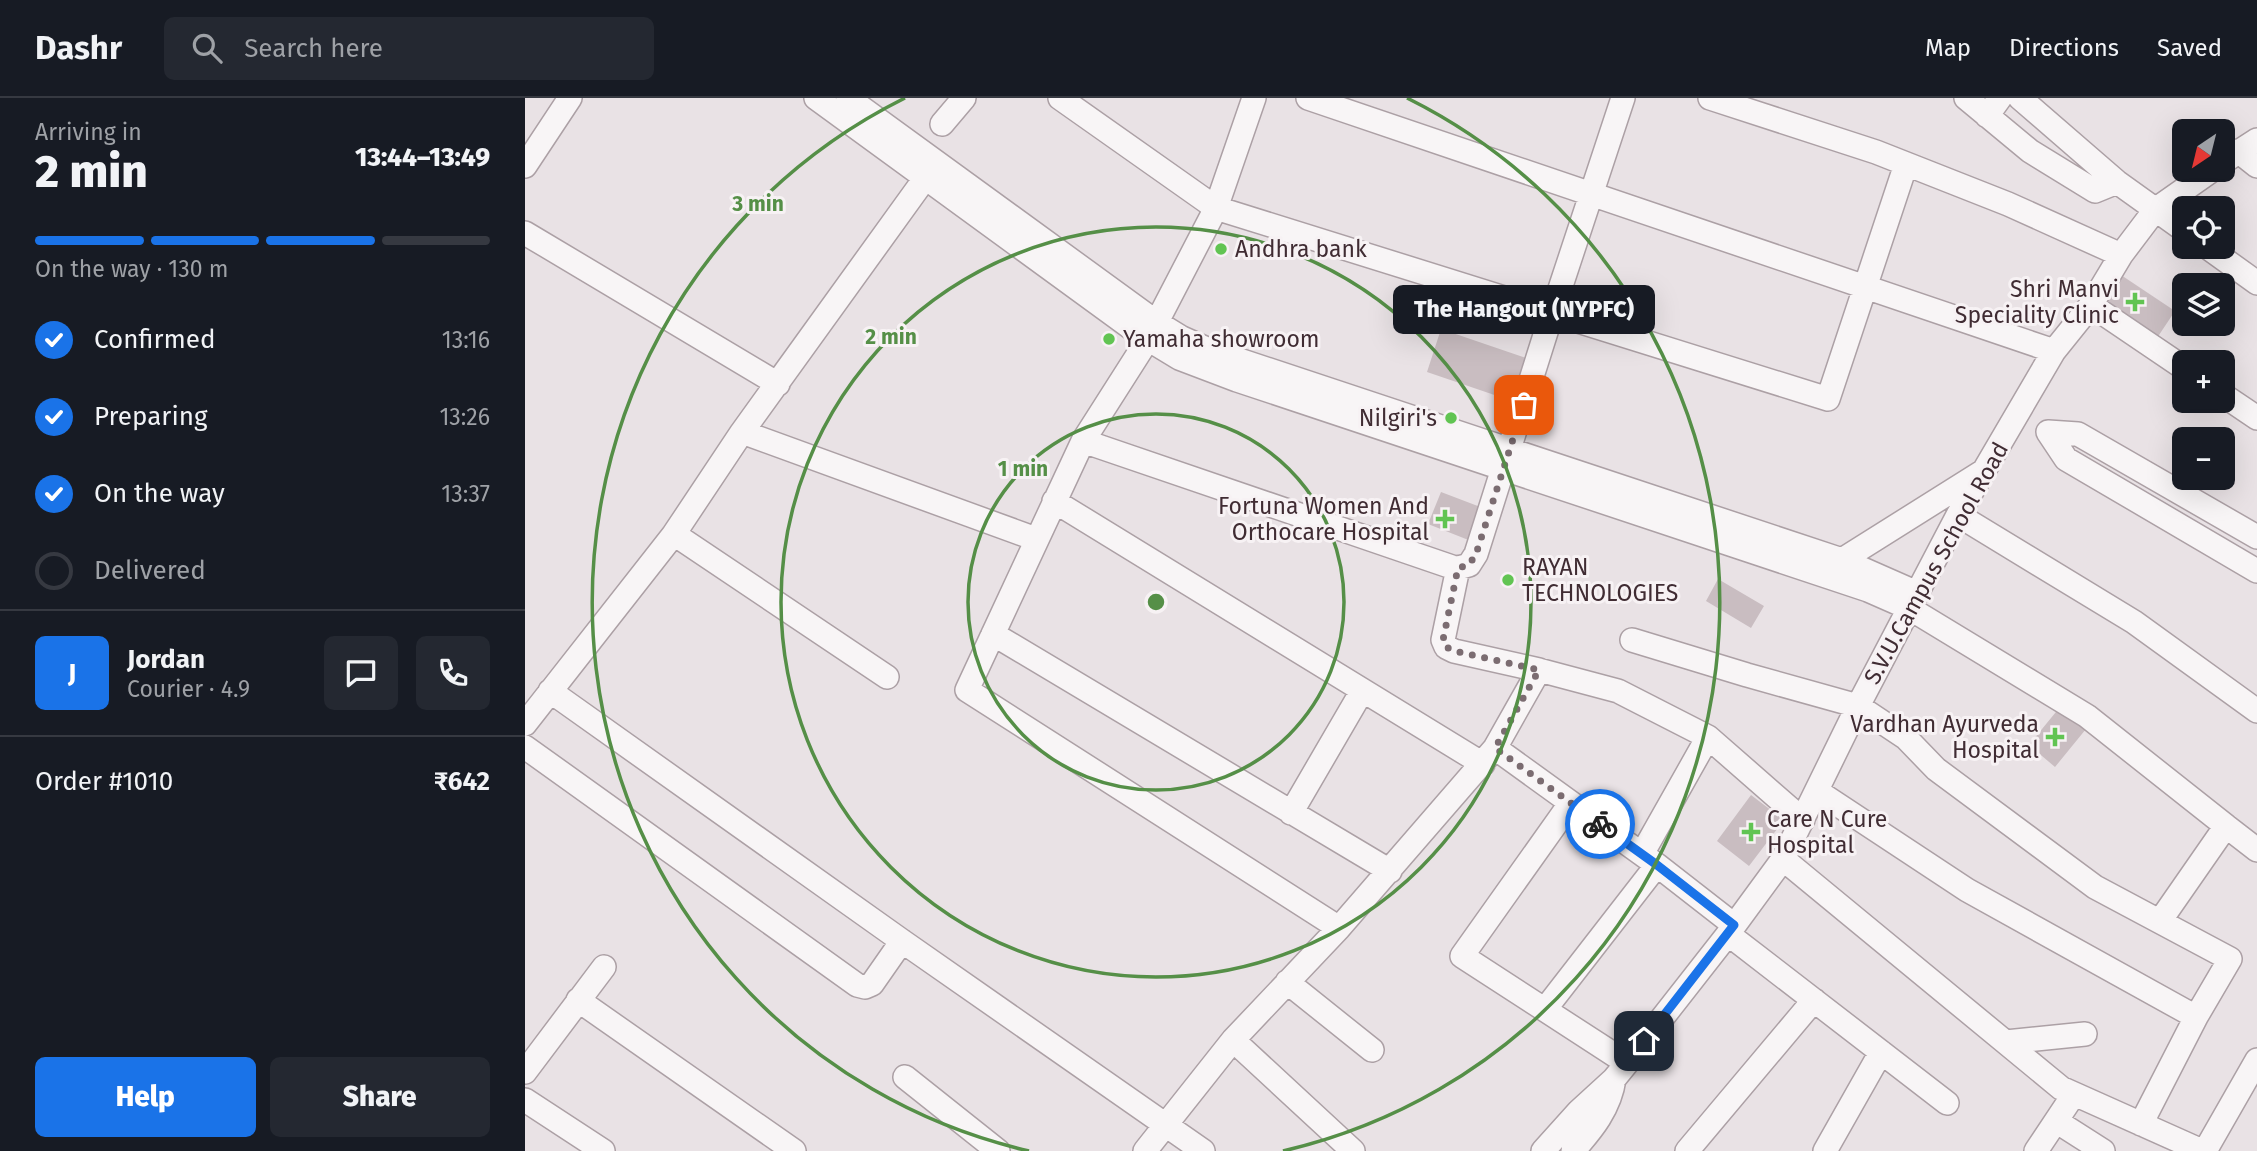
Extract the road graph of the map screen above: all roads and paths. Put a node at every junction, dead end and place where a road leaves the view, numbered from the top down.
1 (571, 98) edge
2 (816, 98) edge
3 (848, 98) edge
4 (964, 98) edge
5 (1060, 98) edge
6 (1254, 98) edge
7 (1308, 98) edge
8 (1623, 98) edge
9 (1710, 98) edge
10 (1966, 98) edge
11 (2020, 98) edge
12 (1994, 107) edge
13 (942, 124) dead end
14 (2239, 151) edge
15 (1906, 163) junction
16 (525, 166) edge
17 (2257, 166) edge
18 (926, 177) junction
19 (2117, 182) junction
20 (2195, 182) edge
21 (1591, 194) junction
22 (1216, 208) junction
23 (2155, 210) junction
24 (2172, 222) edge
25 (525, 233) edge
26 (2121, 255) junction
27 (2224, 259) edge
28 (2257, 283) edge
29 (1865, 288) junction
30 (2091, 305) junction
31 (1552, 313) junction
32 (1152, 331) junction
33 (2054, 351) junction
34 (2172, 360) edge
35 (778, 384) junction
36 (2235, 403) edge
37 (2018, 414) junction
38 (2257, 418) edge
39 (742, 432) junction
40 (2048, 432) junction
41 (1083, 441) junction
42 (1506, 460) junction
43 (1985, 470) junction
44 (1054, 501) junction
45 (1958, 515) junction
46 (674, 534) junction
47 (2257, 537) edge
48 (1036, 539) junction
49 (1842, 560) junction
50 (1458, 568) junction
51 (2257, 570) edge
52 (1913, 600) junction
53 (993, 634) junction
54 (1632, 640) dead end
55 (1539, 670) junction
56 (887, 677) dead end
57 (550, 691) junction
58 (1362, 691) junction
59 (1858, 706) junction
60 (2257, 711) edge
61 (525, 724) edge
62 (1708, 737) junction
63 (525, 747) edge
64 (1489, 756) junction
65 (1817, 791) junction
66 (1570, 804) junction
67 (1291, 813) junction
68 (1803, 820) junction
69 (2226, 826) junction
70 (2257, 850) edge
71 (1783, 859) junction
72 (1649, 860) junction
73 (1389, 871) junction
74 (2159, 920) junction
75 (1339, 928) junction
76 (1731, 929) junction
77 (902, 941) junction
78 (604, 967) dead end
79 (1287, 982) junction
80 (578, 1000) junction
81 (1814, 1000) junction
82 (1546, 1009) junction
83 (2196, 1017) junction
84 (2085, 1034) dead end
85 (1233, 1040) junction
86 (2006, 1042) junction
87 (1372, 1050) dead end
88 (1881, 1052) junction
89 (2257, 1060) edge
90 (1621, 1071) junction
91 (525, 1072) edge
92 (905, 1077) dead end
93 (2074, 1094) junction
94 (525, 1100) edge
95 (1947, 1103) dead end
96 (2056, 1121) junction
97 (2141, 1124) junction
98 (1165, 1125) junction
99 (972, 1143) edge
100 (1579, 1149) edge
101 (603, 1151) edge
102 (794, 1151) edge
103 (998, 1151) edge
104 (1145, 1151) edge
105 (1203, 1151) edge
106 (1353, 1151) edge
107 (1543, 1151) edge
108 (1687, 1151) edge
109 (1825, 1151) edge
110 (2036, 1151) edge
111 (2103, 1151) edge
112 (2204, 1151) edge

1 - 16 street
2 - 18 street
3 - 32 street
4 - 13 street
5 - 22 street
6 - 22 street
7 - 21 street
8 - 21 street
9 - 15 street
10 - 12 street
11 - 19 street
12 - 19 street
14 - 17 street
15 - 26 street
15 - 29 street
18 - 32 street
18 - 35 street
19 - 23 street
20 - 23 street, S.V.U.Campus School Road
21 - 29 street
21 - 31 street
22 - 31 street
22 - 32 street
23 - 24 street
23 - 26 street, S.V.U.Campus School Road
25 - 35 street
26 - 30 street, S.V.U.Campus School Road
27 - 28 street
29 - 31 street
29 - 33 street
30 - 33 street, S.V.U.Campus School Road
30 - 34 street
31 - 42 street
32 - 41 street
32 - 42 street
33 - 37 street, S.V.U.Campus School Road
35 - 39 street
36 - 38 street
37 - 40 street
37 - 43 street, S.V.U.Campus School Road
39 - 46 street
39 - 48 street
40 - 47 street
40 - 51 street
41 - 44 street
41 - 50 street
42 - 49 street
42 - 50 street
42 - 52 street
43 - 45 street, S.V.U.Campus School Road
43 - 49 street
44 - 48 street
44 - 58 street
45 - 52 street, S.V.U.Campus School Road
45 - 60 street
46 - 56 street
46 - 57 street
48 - 53 street
49 - 52 street
50 - 55 street
52 - 59 street, S.V.U.Campus School Road
52 - 69 street
53 - 67 street
53 - 75 street
54 - 59 street
55 - 62 street
55 - 64 street
57 - 61 street
57 - 77 street
58 - 64 street
58 - 67 street
59 - 65 street, S.V.U.Campus School Road
59 - 74 street
62 - 68 street
62 - 72 street
63 - 77 street
64 - 66 street
64 - 73 street
65 - 68 street, S.V.U.Campus School Road
65 - 83 street
66 - 72 street
66 - 82 street
67 - 73 street
68 - 71 street, S.V.U.Campus School Road
69 - 70 street
69 - 74 street
71 - 76 street, S.V.U.Campus School Road
71 - 86 street
72 - 76 street
72 - 82 street
73 - 75 street
74 - 83 street
75 - 79 street
76 - 81 street
76 - 90 street, S.V.U.Campus School Road
77 - 98 street
78 - 80 street
79 - 85 street
79 - 87 street
80 - 91 street
80 - 102 street
81 - 88 street
81 - 108 street
82 - 90 street
83 - 97 street
84 - 86 street
85 - 98 street
85 - 106 street
86 - 93 street
88 - 95 street
88 - 109 street
89 - 112 street
90 - 100 street, S.V.U.Campus School Road
90 - 107 street, S.V.U.Campus School Road
92 - 99 street
93 - 96 street
93 - 97 street
94 - 101 street
96 - 110 street
96 - 111 street
97 - 112 street
98 - 104 street
98 - 105 street
99 - 103 street

